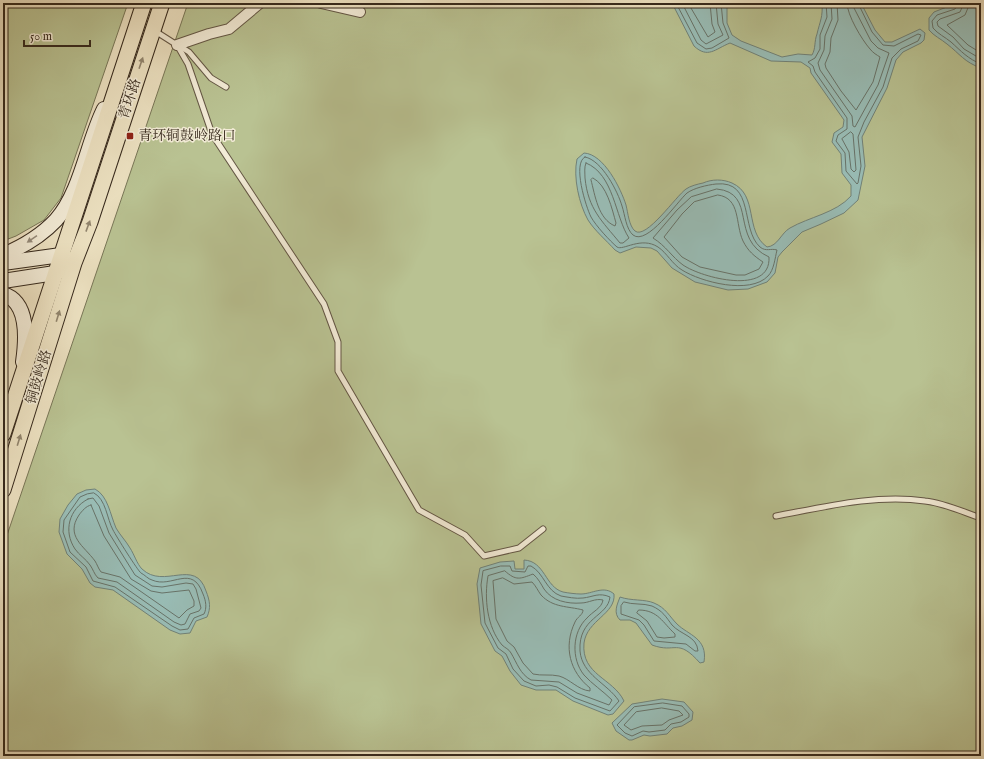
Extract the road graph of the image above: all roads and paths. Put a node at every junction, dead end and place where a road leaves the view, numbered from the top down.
1 (144, 3) edge
2 (162, 3) edge
3 (260, 3) edge
4 (321, 3) edge
5 (360, 12) dead end
6 (153, 29) junction
7 (177, 45) junction
8 (116, 85) junction
9 (226, 87) dead end
10 (3, 255) edge
11 (61, 255) junction
12 (3, 263) edge
13 (74, 263) junction
14 (55, 273) junction
15 (3, 282) edge
16 (3, 294) edge
17 (21, 380) junction
18 (3, 434) edge
19 (3, 490) edge
20 (776, 516) dead end
21 (981, 518) edge
22 (543, 529) dead end

1 - 8 main road, 青环路
2 - 6 main road, 青环路
3 - 7 street
4 - 5 street
6 - 7 lane
13 -> 6 main road, 青环路
7 - 9 lane
7 - 22 lane
8 -> 10 main road
8 - 11 main road, 青环路
11 - 12 main road
11 - 13 main road
11 - 14 main road, 青环路
13 - 14 main road
19 -> 13 main road, 铜鼓岭路
14 - 15 main road
14 - 17 main road, 铜鼓岭路
16 - 17 main road
17 - 18 main road, 铜鼓岭路
20 - 21 lane

